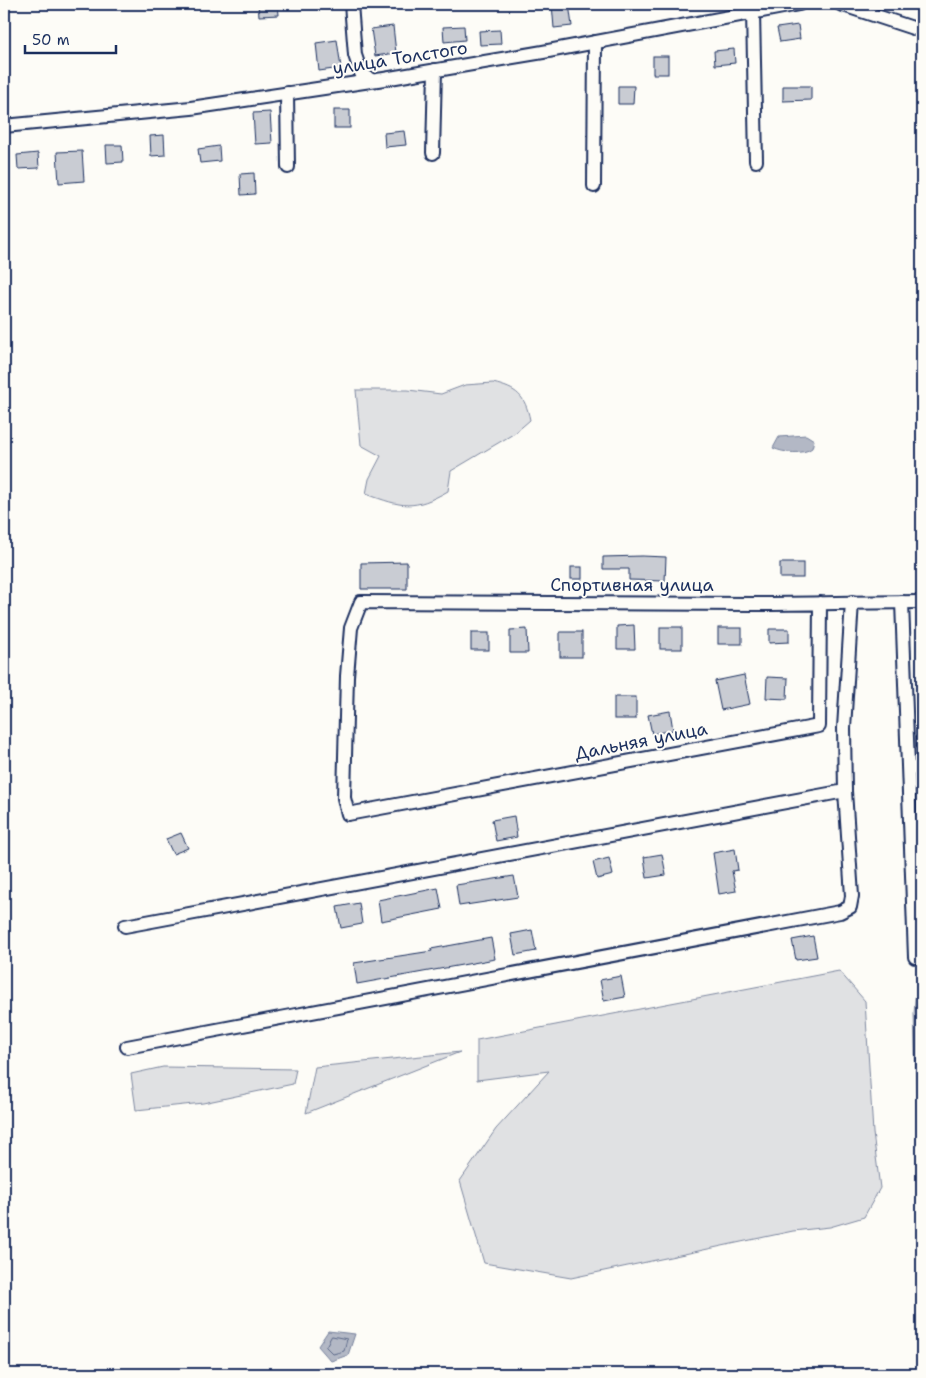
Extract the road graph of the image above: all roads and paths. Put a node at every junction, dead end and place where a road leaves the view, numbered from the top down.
1 (351, 4) edge
2 (799, 4) edge
3 (840, 4) edge
4 (753, 12) junction
5 (922, 32) edge
6 (595, 42) junction
7 (435, 70) junction
8 (371, 80) junction
9 (287, 93) junction
10 (4, 126) edge
11 (433, 153) dead end
12 (756, 161) dead end
13 (288, 166) dead end
14 (594, 186) dead end
15 (852, 602) junction
16 (902, 602) junction
17 (922, 602) edge
18 (820, 603) junction
19 (909, 767) junction
20 (922, 770) edge
21 (845, 792) junction
22 (348, 814) joint
23 (124, 926) dead end
24 (919, 957) edge
25 (127, 1047) dead end

1 - 8 street
2 - 4 street, улица Толстого
3 - 5 street
4 - 6 street, улица Толстого
4 - 12 street
6 - 7 street, улица Толстого
6 - 14 street
7 - 8 street, улица Толстого
7 - 11 street
8 - 9 street, улица Толстого
9 - 10 street, улица Толстого
9 - 13 street
15 - 16 street, Спортивная улица
15 - 18 street, Спортивная улица
15 - 21 street
16 - 17 street, Спортивная улица
16 - 19 street
18 - 22 street, Дальняя улица
18 - 22 street, Спортивная улица
19 - 20 street
19 - 24 street
21 - 23 street
21 - 25 street

